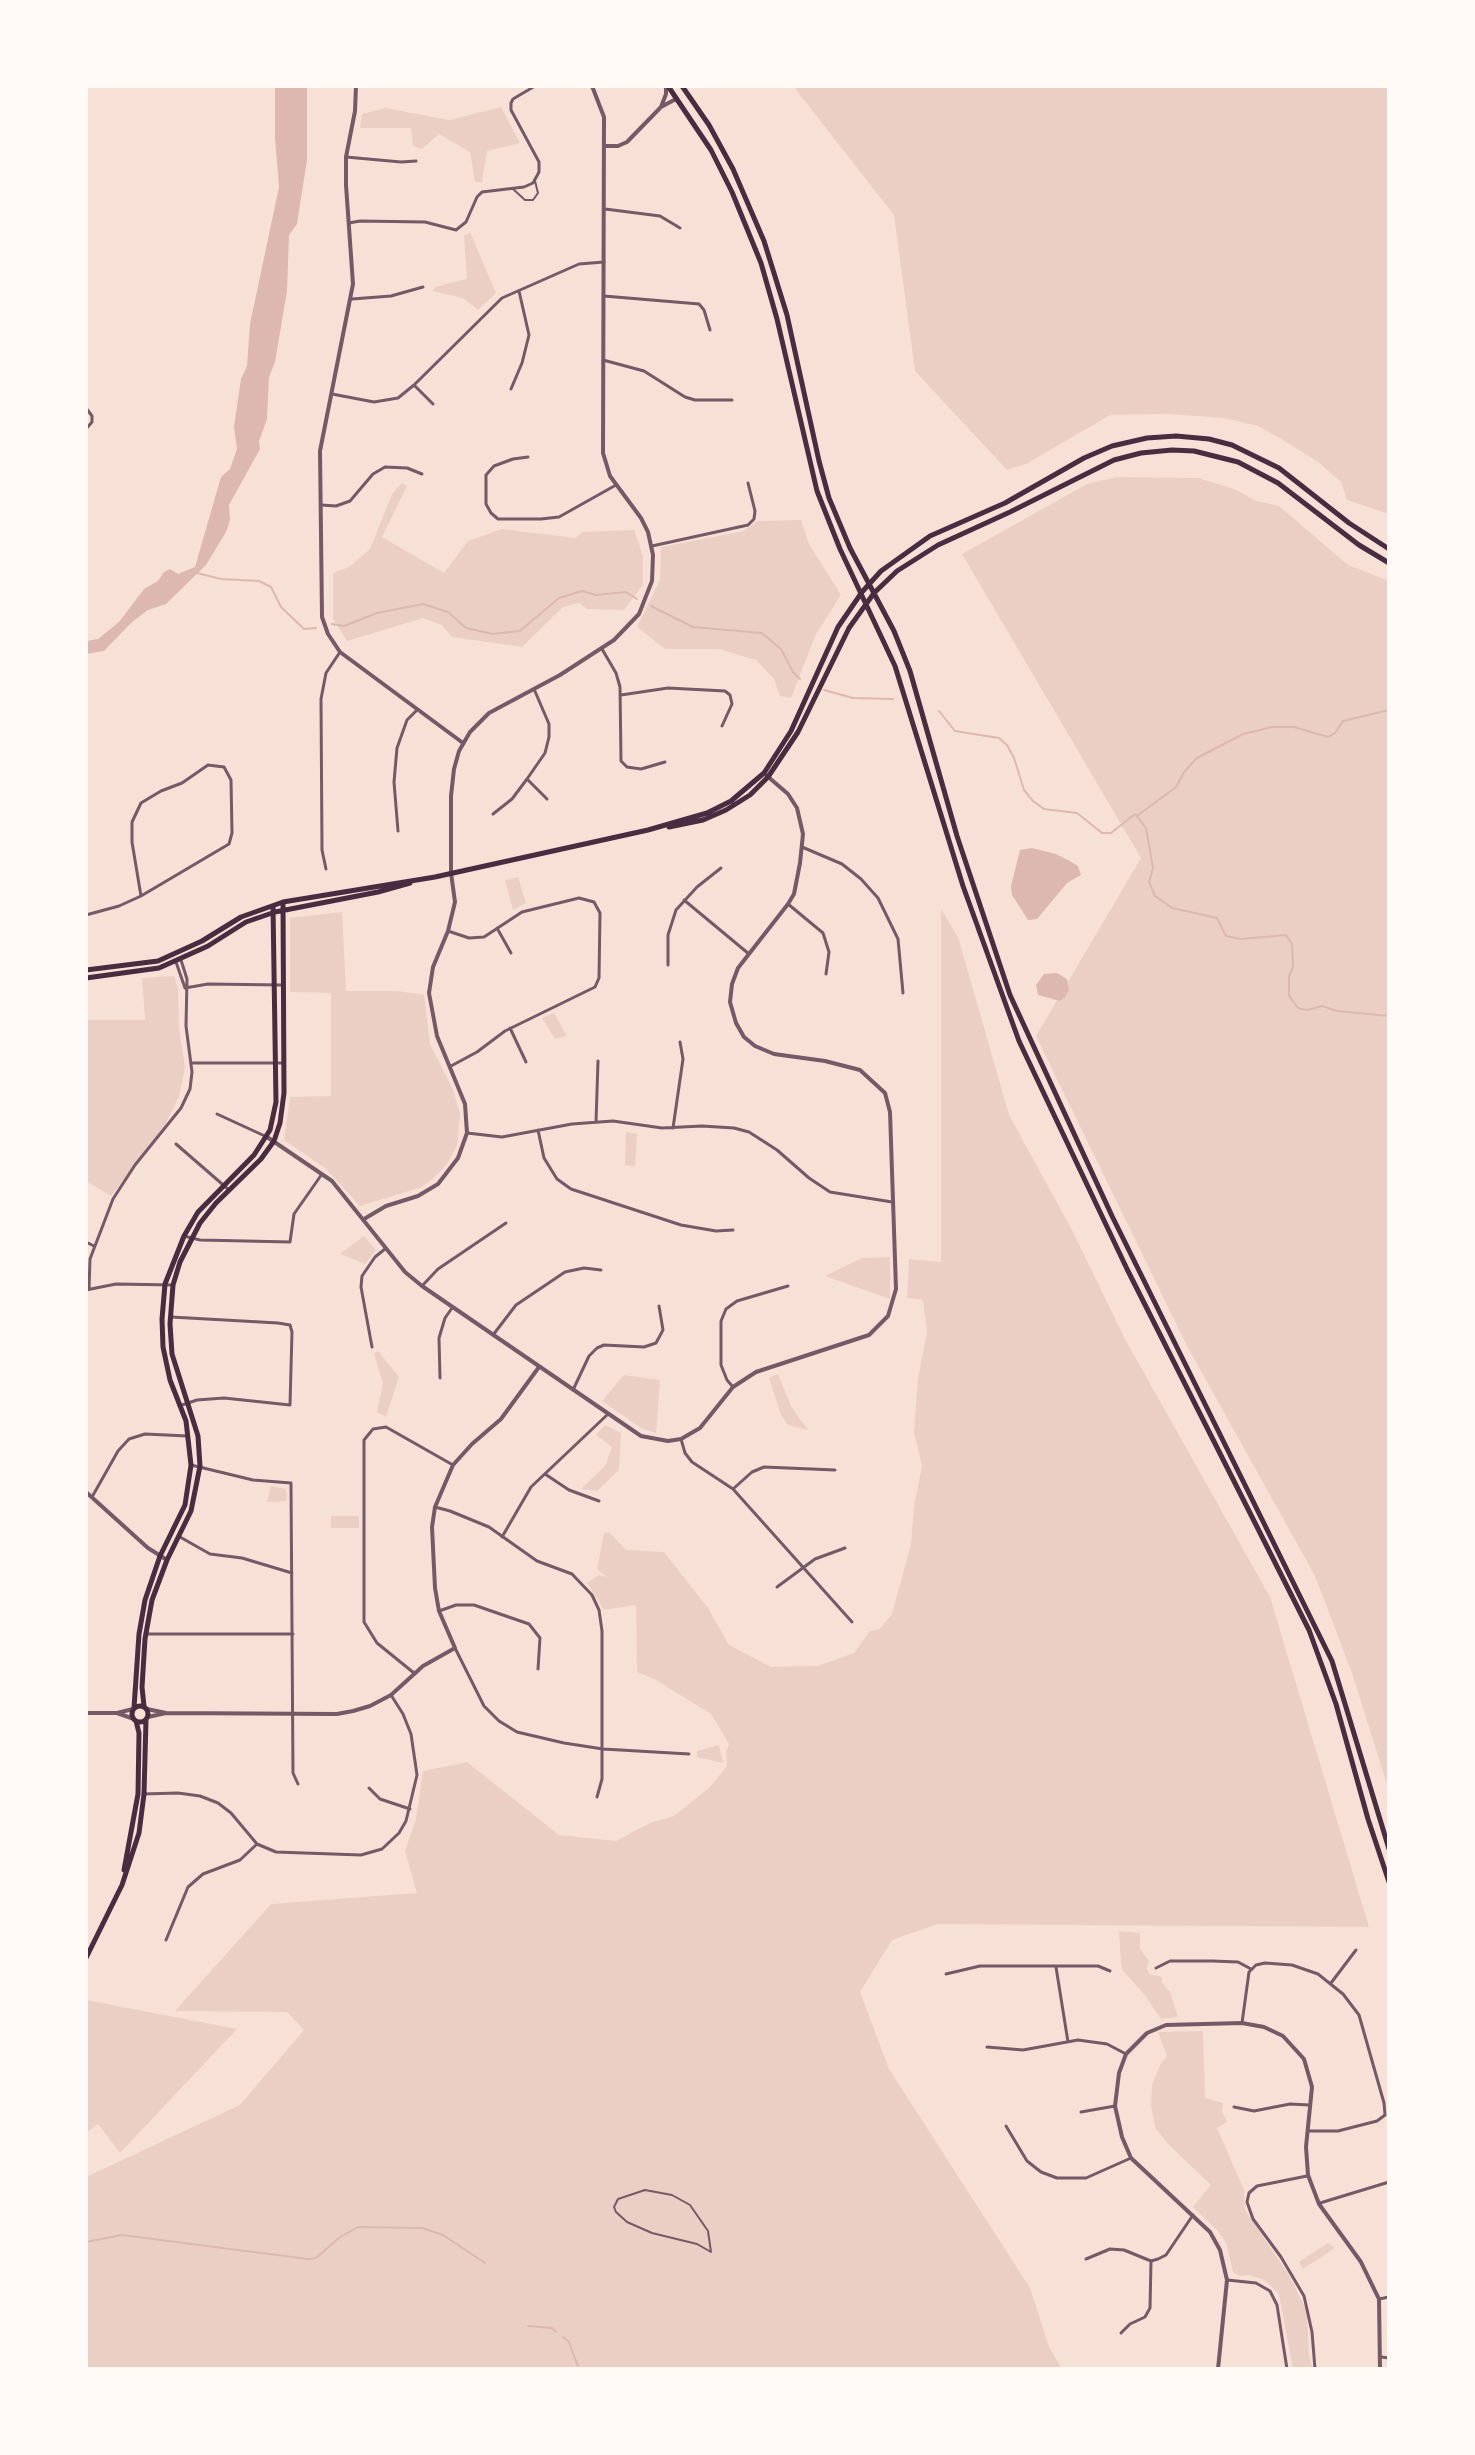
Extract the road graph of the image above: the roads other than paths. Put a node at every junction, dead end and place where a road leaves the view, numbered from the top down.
1 (356, 86) edge
2 (535, 86) edge
3 (592, 86) edge
4 (667, 86) edge
5 (683, 88) edge
6 (677, 98) junction
7 (661, 107) junction
8 (604, 146) junction
9 (346, 157) junction
10 (416, 161) dead end
11 (535, 181) junction
12 (512, 188) junction
13 (605, 209) junction
14 (349, 223) junction
15 (680, 228) dead end
16 (604, 262) junction
17 (423, 287) dead end
18 (519, 291) junction
19 (604, 296) junction
20 (352, 299) junction
21 (710, 330) dead end
22 (603, 360) junction
23 (414, 385) junction
24 (511, 389) dead end
25 (332, 394) junction
26 (732, 400) dead end
27 (433, 404) dead end
28 (86, 408) edge
29 (86, 429) edge
30 (528, 457) dead end
31 (422, 474) dead end
32 (748, 483) dead end
33 (616, 485) junction
34 (321, 505) junction
35 (652, 546) junction
36 (1389, 549) edge
37 (1389, 563) edge
38 (868, 584) junction
39 (862, 592) junction
40 (874, 593) junction
41 (866, 602) junction
42 (602, 649) junction
43 (340, 652) junction
44 (534, 689) junction
45 (621, 695) junction
46 (416, 711) junction
47 (722, 726) dead end
48 (463, 743) junction
49 (665, 762) dead end
50 (766, 775) junction
51 (527, 779) junction
52 (547, 799) dead end
53 (493, 814) dead end
54 (398, 831) dead end
55 (802, 847) junction
56 (721, 868) dead end
57 (326, 869) dead end
58 (451, 873) junction
59 (141, 896) junction
60 (336, 896) junction
61 (684, 900) junction
62 (283, 902) junction
63 (788, 904) junction
64 (274, 909) junction
65 (283, 910) junction
66 (86, 915) edge
67 (497, 928) junction
68 (448, 931) junction
69 (511, 953) dead end
70 (749, 954) junction
71 (177, 959) junction
72 (668, 965) dead end
73 (86, 970) edge
74 (826, 974) dead end
75 (86, 978) edge
76 (276, 985) junction
77 (284, 985) junction
78 (185, 988) junction
79 (903, 993) dead end
80 (510, 1028) junction
81 (680, 1042) dead end
82 (598, 1061) dead end
83 (276, 1062) junction
84 (526, 1062) dead end
85 (192, 1063) junction
86 (284, 1063) junction
87 (451, 1066) junction
88 (217, 1114) dead end
89 (596, 1122) junction
90 (673, 1128) junction
91 (538, 1130) junction
92 (467, 1133) junction
93 (267, 1137) junction
94 (274, 1141) junction
95 (176, 1144) dead end
96 (323, 1173) junction
97 (223, 1184) junction
98 (229, 1190) junction
99 (892, 1202) junction
100 (363, 1219) junction
101 (506, 1223) dead end
102 (733, 1230) dead end
103 (187, 1238) junction
104 (86, 1242) edge
105 (94, 1246) junction
106 (385, 1249) junction
107 (601, 1270) dead end
108 (165, 1284) junction
109 (173, 1285) junction
110 (422, 1286) junction
111 (788, 1286) dead end
112 (88, 1289) edge
113 (659, 1306) dead end
114 (452, 1308) junction
115 (170, 1317) junction
116 (493, 1335) junction
117 (372, 1347) dead end
118 (539, 1367) junction
119 (440, 1378) dead end
120 (733, 1387) junction
121 (573, 1390) junction
122 (188, 1403) junction
123 (179, 1406) junction
124 (607, 1415) junction
125 (190, 1436) junction
126 (681, 1439) junction
127 (191, 1465) junction
128 (453, 1465) junction
129 (200, 1466) junction
130 (835, 1470) dead end
131 (545, 1474) junction
132 (733, 1489) junction
133 (86, 1492) edge
134 (92, 1497) junction
135 (599, 1501) dead end
136 (435, 1507) junction
137 (179, 1536) junction
138 (502, 1537) junction
139 (845, 1548) dead end
140 (160, 1556) junction
141 (167, 1560) junction
142 (801, 1567) junction
143 (292, 1573) junction
144 (777, 1587) dead end
145 (439, 1611) junction
146 (852, 1622) dead end
147 (142, 1634) junction
148 (293, 1634) junction
149 (455, 1648) junction
150 (538, 1669) dead end
151 (414, 1673) junction
152 (391, 1695) junction
153 (146, 1707) junction
154 (134, 1708) junction
155 (86, 1713) edge
156 (117, 1713) junction
157 (166, 1713) junction
158 (294, 1713) junction
159 (147, 1719) junction
160 (135, 1720) junction
161 (603, 1749) junction
162 (689, 1754) dead end
163 (298, 1784) dead end
164 (369, 1788) dead end
165 (141, 1794) junction
166 (597, 1797) dead end
167 (410, 1809) junction
168 (257, 1844) junction
169 (1389, 1849) edge
170 (1389, 1882) edge
171 (166, 1940) dead end
172 (1356, 1950) dead end
173 (86, 1958) edge
174 (1056, 1966) junction
175 (1156, 1968) dead end
176 (1251, 1969) junction
177 (1110, 1971) dead end
178 (946, 1974) dead end
179 (1331, 1983) junction
180 (1242, 2023) junction
181 (1068, 2042) junction
182 (987, 2047) dead end
183 (1126, 2054) junction
184 (1312, 2105) junction
185 (1115, 2106) junction
186 (1234, 2107) dead end
187 (1081, 2112) dead end
188 (1006, 2126) dead end
189 (1308, 2131) junction
190 (1131, 2158) junction
191 (1308, 2175) junction
192 (1389, 2182) edge
193 (616, 2202) joint
194 (1319, 2204) junction
195 (1193, 2215) junction
196 (1086, 2259) dead end
197 (1151, 2261) junction
198 (1227, 2280) junction
199 (1389, 2297) edge
200 (1379, 2299) junction
201 (1121, 2333) dead end
202 (1381, 2357) junction
203 (1389, 2358) edge
204 (1218, 2369) edge
205 (1287, 2369) edge
206 (1315, 2369) edge
207 (1380, 2369) edge

1 - 9 street
2 - 11 street
3 - 8 street
4 - 6 main road
4 - 7 street
5 - 6 main road
5 - 38 main road
6 - 7 street
6 - 39 main road
7 - 8 street
8 - 13 street
9 - 10 street
9 - 14 street
11 - 12 street
11 - 12 lane
12 - 14 street
13 - 15 street
13 - 16 street
14 - 20 street
16 - 18 street
16 - 19 street
17 - 20 street
18 - 23 street
18 - 24 street
19 - 21 street
19 - 22 street
20 - 25 street
22 - 26 street
22 - 33 street
23 - 25 street
23 - 27 street
25 - 34 street
28 - 29 street
30 - 33 street
31 - 34 street
32 - 35 street
33 - 35 street
34 - 43 street
35 - 42 street
36 - 38 main road
37 - 40 main road
38 - 39 main road
38 - 40 main road
39 - 41 main road
39 - 50 main road
40 - 41 main road
40 - 169 main road
41 - 50 main road
41 - 170 main road
42 - 44 street
42 - 45 street
43 - 46 street
43 - 57 street
44 - 48 street
44 - 51 street
45 - 47 street
45 - 49 street
46 - 48 street
46 - 54 street
48 - 58 street
50 - 55 street
50 - 58 main road
51 - 52 street
51 - 53 street
55 - 63 street
55 - 79 street
56 - 61 street
58 - 60 main road
58 - 68 street
59 - 59 street
59 - 66 street
60 - 62 main road
60 - 65 main road
61 - 70 street
61 - 72 street
62 - 64 main road
62 - 65 main road
63 - 70 street
63 - 74 street
64 - 65 main road
64 - 71 main road
64 - 76 main road
65 - 77 main road
67 - 68 street
67 - 69 street
67 - 80 street
68 - 87 street
70 - 99 street
71 - 73 main road
71 - 75 main road
71 - 78 street
76 - 77 street
76 - 78 street
76 - 83 main road
77 - 86 main road
78 - 85 street
80 - 84 street
80 - 87 street
81 - 90 street
82 - 89 street
83 - 85 street
83 - 86 street
83 - 93 main road
85 - 105 street
86 - 94 main road
87 - 92 street
88 - 93 street
89 - 90 street
89 - 91 street
90 - 99 street
91 - 92 street
91 - 102 street
92 - 100 street
93 - 94 street
93 - 97 main road
94 - 96 street
94 - 98 main road
95 - 97 street
96 - 100 street
96 - 103 street
97 - 98 street
97 - 103 main road
98 - 103 main road
99 - 120 street
100 - 106 street
101 - 110 street
103 - 108 main road
103 - 109 main road
104 - 105 street
105 - 112 street
106 - 110 street
106 - 117 street
107 - 116 street
108 - 109 street
108 - 112 street
108 - 123 main road
109 - 115 main road
110 - 114 street
111 - 120 street
113 - 121 street
114 - 116 street
114 - 119 street
115 - 122 main road
115 - 122 street
116 - 118 street
118 - 121 street
118 - 128 street
120 - 126 street
121 - 124 street
122 - 123 street
122 - 129 main road
123 - 125 main road
124 - 126 street
124 - 131 street
125 - 127 main road
125 - 134 street
126 - 132 street
127 - 129 street
127 - 140 main road
128 - 136 street
128 - 151 street
129 - 137 main road
129 - 143 street
130 - 132 street
131 - 135 street
131 - 138 street
132 - 142 street
133 - 134 street
134 - 140 street
136 - 138 street
136 - 145 street
137 - 141 main road
137 - 143 street
138 - 161 street
139 - 142 street
140 - 141 street
140 - 147 main road
141 - 147 main road
142 - 144 street
142 - 146 street
143 - 148 street
145 - 149 street
145 - 150 street
147 - 148 street
147 - 153 main road
147 - 154 main road
148 - 158 street
149 - 151 street
149 - 161 street
151 - 152 street
152 - 158 street
152 - 167 street
153 - 154 main road
153 - 157 street
153 - 159 main road
154 - 156 street
154 - 160 main road
155 - 156 street
156 - 160 street
157 - 158 street
157 - 159 street
158 - 163 street
159 - 160 main road
159 - 165 main road
160 - 165 main road
161 - 162 street
161 - 166 street
164 - 167 street
165 - 168 street
165 - 173 main road
167 - 168 street
168 - 171 street
172 - 179 street
174 - 177 street
174 - 178 street
174 - 181 street
175 - 176 street
176 - 179 street
176 - 180 street
179 - 189 street
180 - 183 street
180 - 184 street
181 - 182 street
181 - 183 street
183 - 185 street
184 - 186 street
184 - 189 street
185 - 187 street
185 - 190 street
188 - 190 street
189 - 191 street
190 - 195 street
191 - 194 street
191 - 206 street
192 - 194 street
193 - 193 lane
194 - 200 street
195 - 197 street
195 - 198 street
196 - 197 street
197 - 201 street
198 - 204 street
198 - 205 street
199 - 200 street
200 - 202 street
202 - 203 street
202 - 207 street

